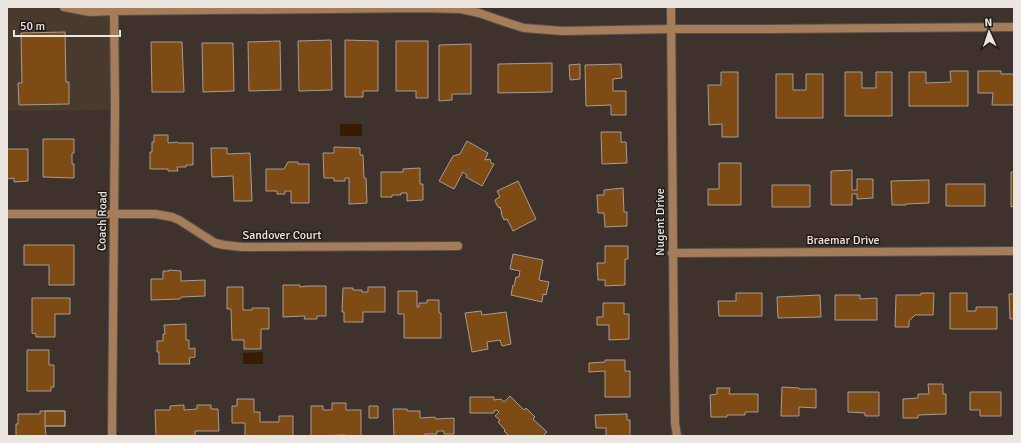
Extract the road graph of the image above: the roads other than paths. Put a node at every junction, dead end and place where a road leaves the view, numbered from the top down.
1 (64, 7) edge
2 (671, 7) edge
3 (461, 8) edge
4 (114, 9) edge
5 (1014, 28) edge
6 (671, 29) junction
7 (7, 214) edge
8 (114, 214) junction
9 (458, 246) dead end
10 (1014, 251) edge
11 (672, 253) junction
12 (112, 436) edge
13 (677, 436) edge

1 - 4 street
2 - 6 street, Nugent Drive
3 - 4 street
3 - 6 street
4 - 8 street, Coach Road
5 - 6 street
6 - 11 street, Nugent Drive
7 - 8 street, Sandover Court
8 - 9 street, Sandover Court
8 - 12 street, Coach Road
10 - 11 street, Braemar Drive
11 - 13 street, Nugent Drive

